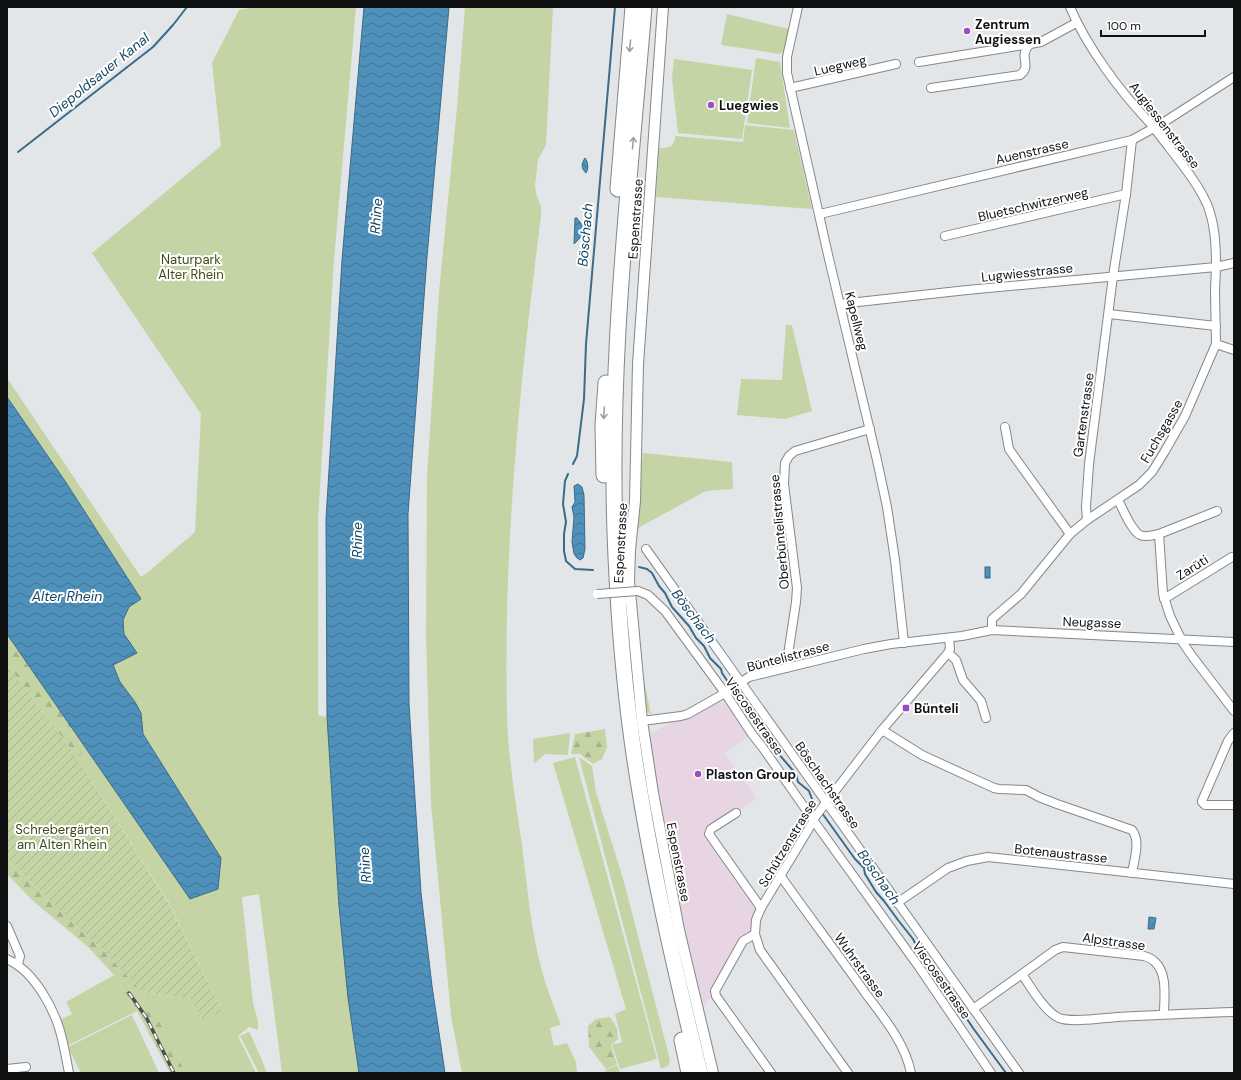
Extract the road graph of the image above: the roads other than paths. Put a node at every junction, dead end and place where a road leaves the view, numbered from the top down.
1 (633, 7) edge
2 (644, 7) edge
3 (650, 7) edge
4 (664, 7) edge
5 (798, 7) edge
6 (1070, 7) edge
7 (1076, 23) junction
8 (1030, 44) junction
9 (919, 62) dead end
10 (896, 64) dead end
11 (1234, 77) edge
12 (790, 88) junction
13 (931, 88) dead end
14 (635, 115) junction
15 (1154, 128) junction
16 (1132, 140) junction
17 (1126, 194) junction
18 (820, 214) junction
19 (945, 236) dead end
20 (1234, 263) edge
21 (1216, 267) junction
22 (1114, 276) junction
23 (840, 304) junction
24 (1109, 314) junction
25 (1216, 326) junction
26 (1216, 344) junction
27 (1234, 350) edge
28 (1006, 427) dead end
29 (870, 429) junction
30 (1118, 500) junction
31 (1217, 511) dead end
32 (1087, 520) junction
33 (1070, 534) junction
34 (1159, 534) junction
35 (646, 549) dead end
36 (1232, 557) dead end
37 (597, 594) dead end
38 (1164, 599) junction
39 (992, 630) junction
40 (950, 638) junction
41 (1181, 639) junction
42 (904, 642) junction
43 (1234, 642) edge
44 (948, 653) junction
45 (786, 668) junction
46 (741, 682) junction
47 (725, 693) junction
48 (1234, 711) edge
49 (986, 718) dead end
50 (642, 721) junction
51 (882, 730) junction
52 (1234, 733) edge
53 (824, 804) junction
54 (1234, 805) edge
55 (736, 813) dead end
56 (814, 818) junction
57 (1132, 872) junction
58 (780, 875) junction
59 (1234, 884) edge
60 (897, 903) junction
61 (761, 908) junction
62 (7, 926) edge
63 (755, 934) junction
64 (7, 959) edge
65 (18, 964) junction
66 (1022, 974) junction
67 (973, 1009) junction
68 (1234, 1012) edge
69 (1164, 1014) junction
70 (26, 1068) dead end
71 (7, 1069) edge
72 (69, 1073) edge
73 (689, 1073) edge
74 (700, 1073) edge
75 (713, 1073) edge
76 (771, 1073) edge
77 (848, 1073) edge
78 (911, 1073) edge
79 (992, 1073) edge
80 (1019, 1073) edge

1 -> 73 highway
2 - 14 highway
3 - 14 highway
4 - 50 street, Espenstrasse
5 - 12 street, Kapellweg
6 - 7 street, Augiessenstrasse
7 - 8 street
7 - 15 street, Augiessenstrasse
8 - 9 street
8 - 13 street
10 - 12 street, Luegweg
11 - 15 street, Auenstrasse
12 - 18 street, Kapellweg
74 -> 14 highway
15 - 16 street, Auenstrasse
15 - 21 street, Augiessenstrasse
16 - 17 street, Gartenstrasse
16 - 18 street, Auenstrasse
17 - 19 street, Bluetschwitzerweg
17 - 22 street, Gartenstrasse
18 - 23 street, Kapellweg
20 - 21 street
21 - 22 street, Lugwiesstrasse
21 - 25 street, Fuchsgasse
22 - 23 street, Lugwiesstrasse
22 - 24 street, Gartenstrasse
23 - 29 street, Kapellweg
24 - 25 street
24 - 32 street, Gartenstrasse
25 - 26 street, Fuchsgasse
26 - 27 street
26 - 30 street, Fuchsgasse
28 - 33 street
29 - 42 street, Kapellweg
29 - 45 street, Oberbüntelistrasse
30 - 32 street, Fuchsgasse
30 - 34 street
31 - 34 street
32 - 33 street, Fuchsgasse
33 - 39 street, Fuchsgasse
34 - 38 street
35 - 46 street, Böschachstrasse
36 - 38 street, Zarüti
37 - 47 street, Viscosestrasse, bridge
38 - 41 street
39 - 40 street, Neugasse
39 - 41 street, Neugasse
40 - 42 street, Büntelistrasse
40 - 44 street
41 - 43 street, Neugasse
41 - 48 street
42 - 45 street, Büntelistrasse
44 - 49 street
44 - 51 street, Schützenstrasse
45 - 46 street, Büntelistrasse
46 - 47 street, Büntelistrasse
46 - 53 street, Böschachstrasse
47 - 50 street, Büntelistrasse
47 - 56 street, Viscosestrasse
50 - 75 street, Espenstrasse
51 - 53 street, Schützenstrasse
51 - 57 street
52 - 54 street
53 - 56 street, Schützenstrasse
53 - 60 street, Böschachstrasse
55 - 61 street
56 - 58 street, Schützenstrasse
56 - 79 street, Viscosestrasse
57 - 59 street, Botenaustrasse
57 - 60 street, Botenaustrasse
58 - 61 street, Schützenstrasse
58 - 78 street, Wuhrstrasse
60 - 67 street, Böschachstrasse
61 - 63 street, Schützenstrasse
62 - 65 street
63 - 76 street
63 - 77 street, Schützenstrasse
64 - 65 street
65 - 72 street
66 - 67 street, Alpstrasse
66 - 69 street
66 - 69 street, Alpstrasse
67 - 80 street, Böschachstrasse
68 - 69 street
70 - 71 street

